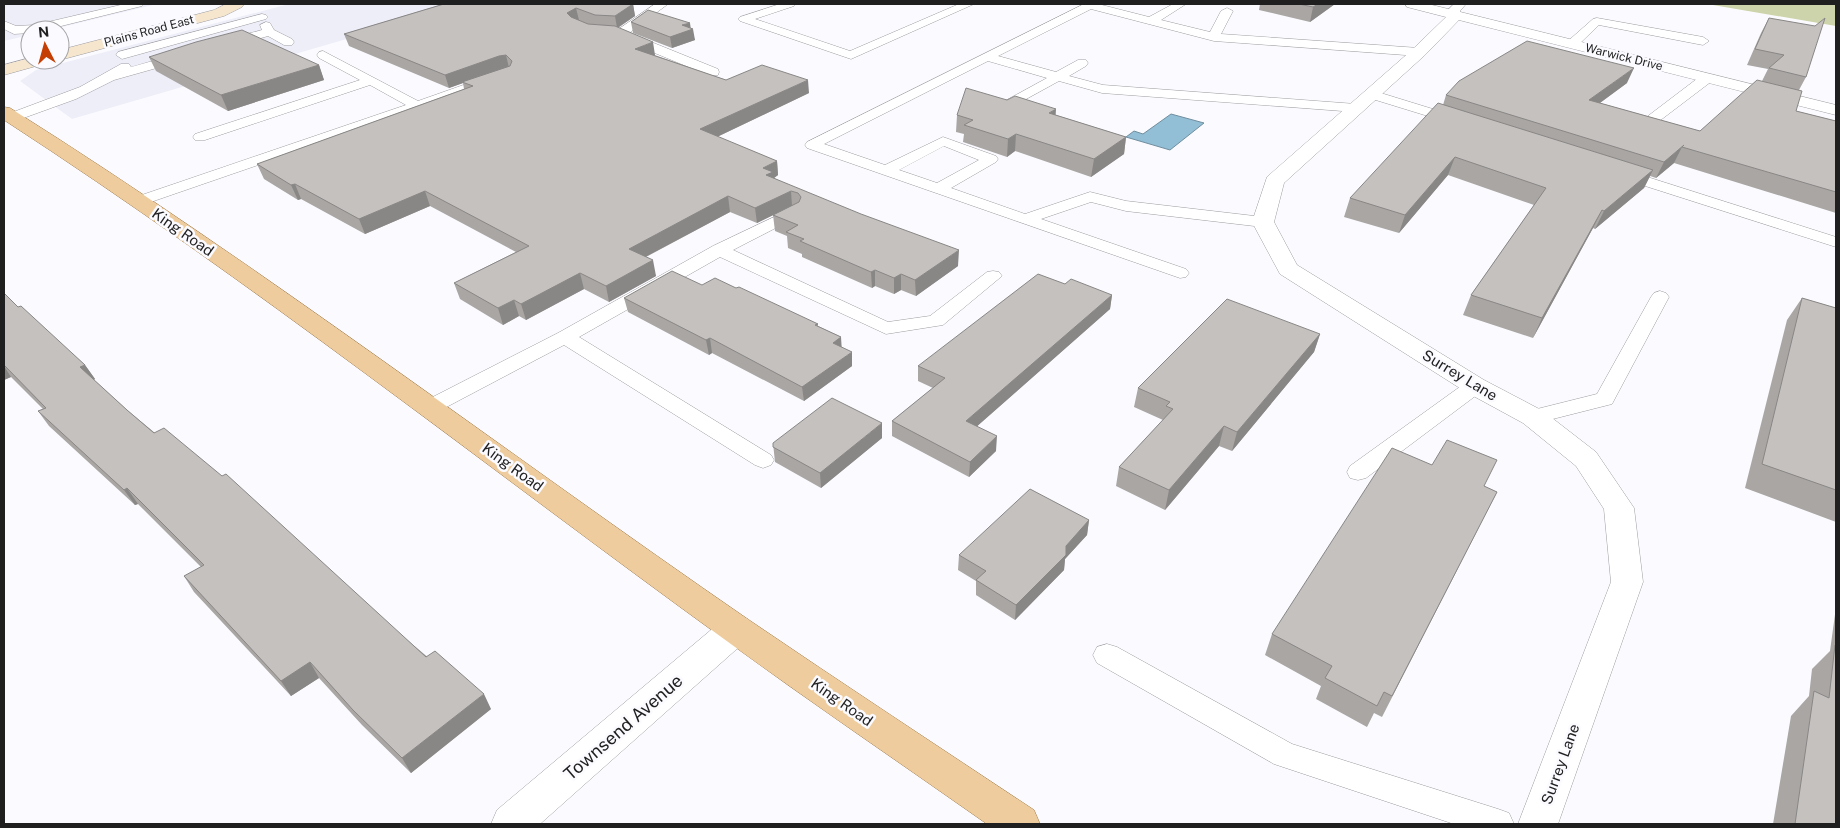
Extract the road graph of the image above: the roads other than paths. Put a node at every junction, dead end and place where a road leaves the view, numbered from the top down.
1 (138, 4) edge
2 (231, 4) edge
3 (237, 4) edge
4 (253, 4) edge
5 (662, 4) edge
6 (790, 4) edge
7 (968, 4) edge
8 (1091, 4) edge
9 (1181, 4) edge
10 (1412, 4) edge
11 (1458, 10) edge
12 (1227, 11) dead end
13 (1150, 21) junction
14 (4, 24) edge
15 (266, 25) junction
16 (1214, 37) junction
17 (232, 39) edge
18 (70, 40) edge
19 (118, 40) junction
20 (1703, 41) dead end
21 (288, 42) dead end
22 (1572, 44) junction
23 (70, 52) edge
24 (1419, 52) junction
25 (20, 53) edge
26 (322, 56) dead end
27 (4, 57) edge
28 (987, 57) junction
29 (123, 61) junction
30 (1082, 63) dead end
31 (20, 66) edge
32 (4, 70) edge
33 (713, 72) dead end
34 (508, 74) edge
35 (111, 77) junction
36 (1054, 77) junction
37 (1707, 78) junction
38 (370, 81) junction
39 (1363, 101) junction
40 (416, 105) junction
41 (1008, 106) edge
42 (1836, 110) edge
43 (8, 114) edge
44 (1653, 119) edge
45 (1472, 126) edge
46 (200, 137) dead end
47 (1602, 167) edge
48 (886, 171) junction
49 (938, 189) junction
50 (139, 201) junction
51 (793, 213) edge
52 (1025, 219) junction
53 (1263, 222) junction
54 (1836, 242) edge
55 (719, 250) junction
56 (1180, 273) dead end
57 (993, 276) dead end
58 (1660, 297) dead end
59 (565, 337) junction
60 (1475, 386) junction
61 (430, 406) junction
62 (1533, 417) junction
63 (764, 460) dead end
64 (1358, 472) dead end
65 (736, 629) junction
66 (1107, 655) dead end
67 (511, 824) edge
68 (1020, 824) edge
69 (1498, 824) edge
70 (1538, 824) edge

1 - 14 lane
2 - 18 main road, Plains Road East
3 - 19 main road, Plains Road East
4 - 15 lane
5 - 33 lane
6 - 7 lane
8 - 13 lane
8 - 28 lane
9 - 13 lane
10 - 11 street, Warwick Drive
11 - 22 street, Warwick Drive
11 - 24 street
12 - 16 lane
13 - 16 lane
15 - 17 lane
15 - 21 lane
15 - 29 lane
16 - 24 lane
19 - 23 main road, Plains Road East
19 - 29 lane
20 - 22 lane
22 - 37 street, Warwick Drive
24 - 39 street
25 - 27 main road
26 - 38 lane
28 - 36 lane
28 - 48 lane
29 - 35 lane
29 - 35 lane
30 - 36 lane
31 - 32 main road
34 - 40 lane
35 - 43 lane
36 - 39 lane
36 - 41 lane
37 - 42 street, Warwick Drive
37 - 44 lane
38 - 40 lane
38 - 46 lane
39 - 45 lane
39 - 53 street
40 - 50 lane
43 - 50 main road, King Road
47 - 54 lane
48 - 49 lane
48 - 49 lane
49 - 52 lane
50 - 61 main road, King Road
51 - 55 lane
52 - 53 lane
52 - 56 lane
53 - 60 street, Surrey Lane
55 - 57 lane
55 - 59 lane
58 - 62 lane
59 - 61 lane
59 - 63 lane
60 - 62 street, Surrey Lane
60 - 64 lane
61 - 65 main road, King Road
62 - 70 street, Surrey Lane
65 - 67 street, Townsend Avenue
65 - 68 main road, King Road
66 - 69 lane

